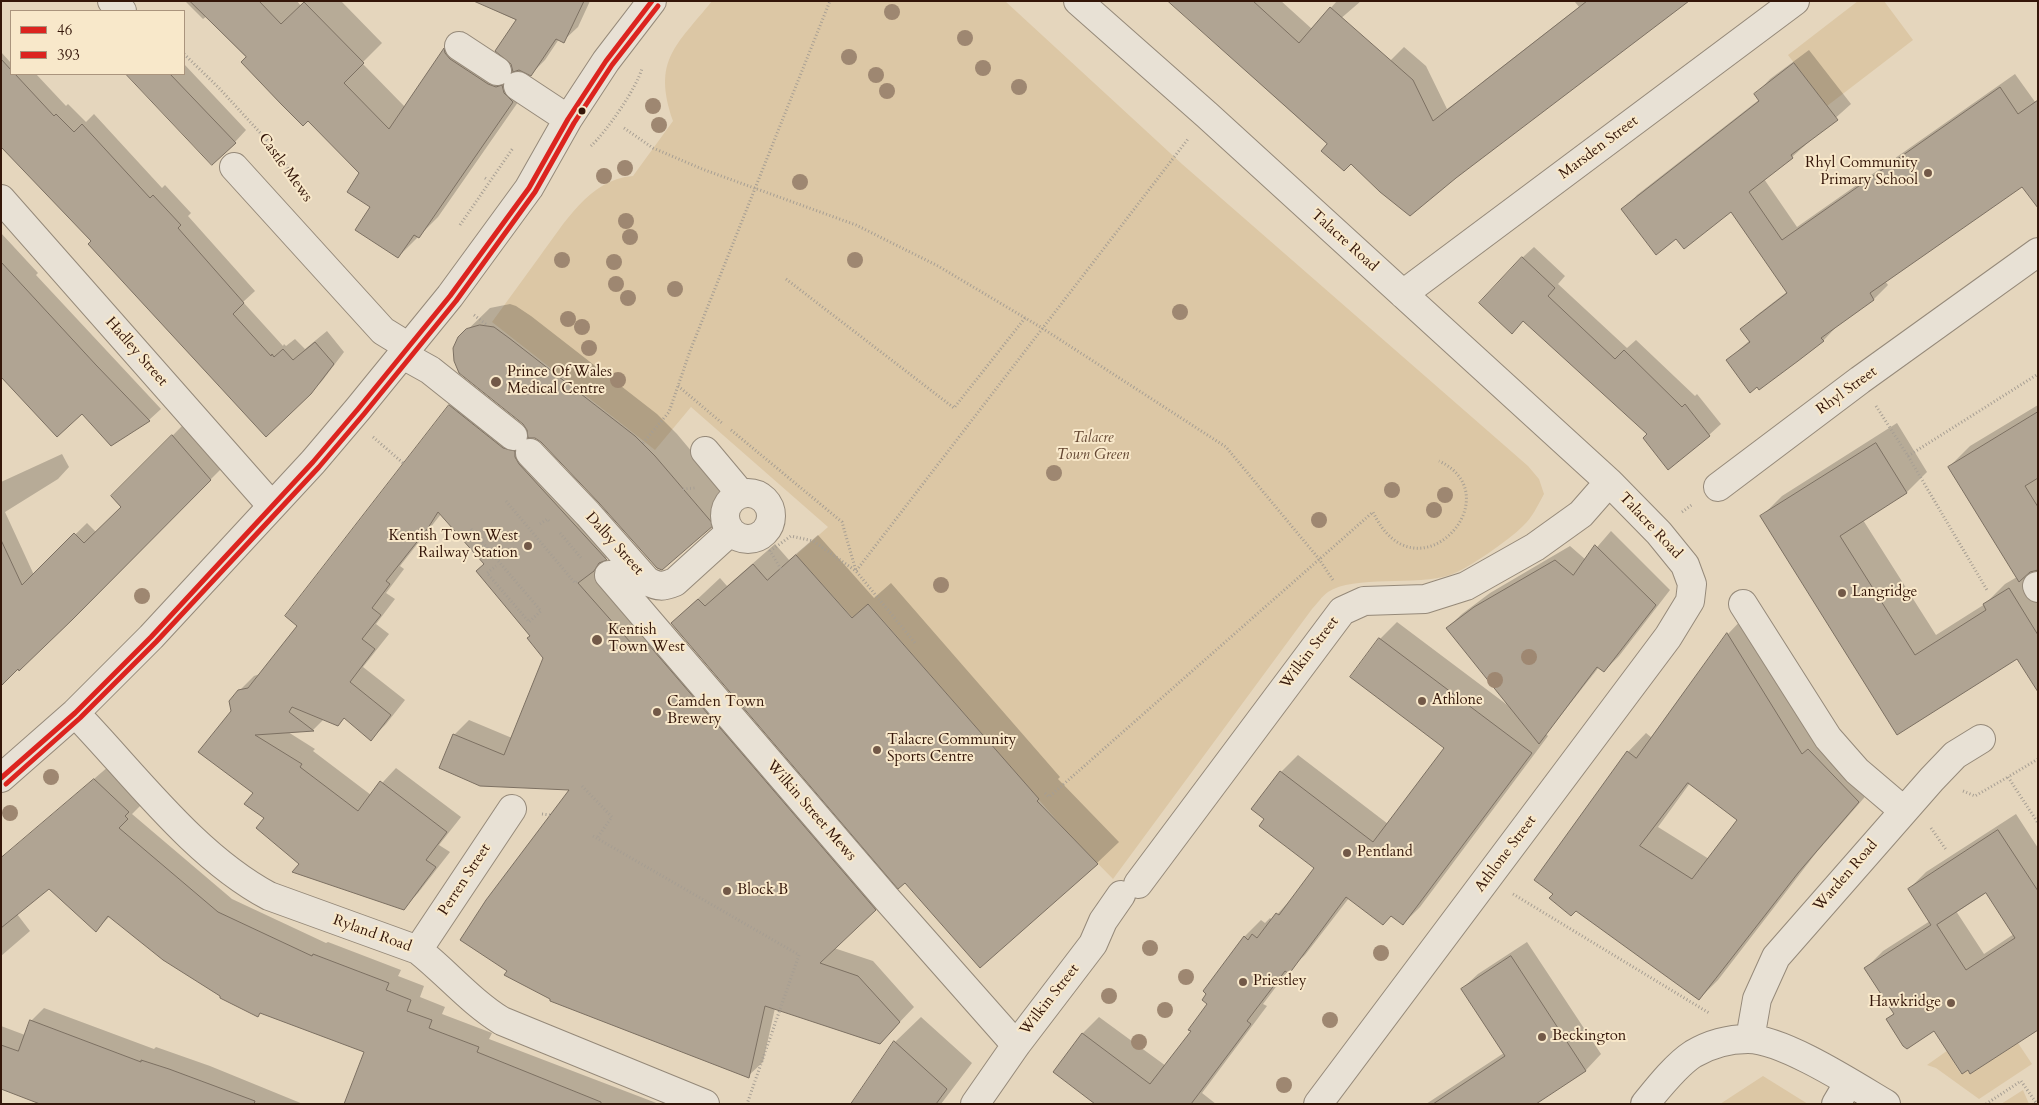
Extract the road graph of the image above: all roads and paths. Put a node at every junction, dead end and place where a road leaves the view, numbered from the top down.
1 (112, 1) edge
2 (652, 1) edge
3 (830, 1) edge
4 (1078, 1) edge
5 (1795, 1) edge
6 (121, 10) edge
7 (459, 46) dead end
8 (185, 55) edge
9 (1207, 115) junction
10 (568, 119) junction
11 (624, 128) dead end
12 (234, 167) dead end
13 (754, 188) junction
14 (1, 200) edge
15 (312, 204) dead end
16 (2038, 252) edge
17 (786, 279) dead end
18 (1402, 294) junction
19 (1024, 318) junction
20 (1042, 328) junction
21 (406, 351) junction
22 (2038, 374) edge
23 (1860, 380) junction
24 (678, 386) junction
25 (722, 423) dead end
26 (730, 429) dead end
27 (372, 437) dead end
28 (643, 443) dead end
29 (705, 451) dead end
30 (1908, 456) junction
31 (1439, 461) dead end
32 (402, 463) dead end
33 (1609, 482) junction
34 (1718, 487) joint
35 (741, 494) junction
36 (506, 501) dead end
37 (271, 505) junction
38 (1581, 514) joint
39 (540, 524) dead end
40 (471, 528) dead end
41 (730, 532) junction
42 (1659, 533) junction
43 (1319, 559) junction
44 (584, 562) dead end
45 (496, 566) dead end
46 (781, 568) dead end
47 (856, 571) junction
48 (609, 575) dead end
49 (580, 578) dead end
50 (1987, 590) dead end
51 (1690, 601) joint
52 (1743, 604) dead end
53 (1342, 611) junction
54 (915, 643) dead end
55 (75, 713) junction
56 (1981, 738) dead end
57 (2038, 759) edge
58 (1, 778) edge
59 (582, 786) dead end
60 (1045, 793) dead end
61 (512, 809) dead end
62 (1904, 811) junction
63 (2038, 823) edge
64 (1488, 878) junction
65 (418, 950) junction
66 (1750, 1038) junction
67 (1016, 1045) junction
68 (1842, 1093) edge
69 (706, 1104) edge
70 (747, 1104) edge
71 (975, 1104) edge
72 (1318, 1104) edge
73 (1645, 1104) edge
74 (1886, 1104) edge
75 (1986, 1104) edge
76 (2037, 1104) edge

1 - 6 street
2 - 10 street
3 - 13 path
4 - 9 street, Talacre Road
5 - 18 street, Marsden Street
7 - 10 street
8 - 15 path, Castle Mews
9 - 18 street, Talacre Road
9 - 20 path
10 - 21 street
11 - 13 path
12 - 21 street
13 - 19 path
13 - 24 path
14 - 37 street, Hadley Street
16 - 23 street, Rhyl Street
17 - 19 path
18 - 33 street, Talacre Road
19 - 20 path
20 - 43 path
20 - 47 path
21 - 37 street
21 - 41 street, Dalby Street
22 - 30 path
23 - 30 path
23 - 34 street, Rhyl Street
24 - 25 path
24 - 28 path
26 - 47 path
27 - 32 path
29 - 35 street
30 - 50 path
31 - 43 path
33 - 38 street, Talacre Road
33 - 42 street, Talacre Road
34 - 42 path
35 - 41 street
35 - 41 street
36 - 49 path
37 - 55 street
38 - 53 street, Wilkin Street
39 - 44 path
40 - 45 path
42 - 51 street, Talacre Road
43 - 53 path
43 - 60 path
46 - 47 path
47 - 54 path
48 - 67 street, Wilkin Street Mews
51 - 64 street, Athlone Street
52 - 62 street
53 - 67 street, Wilkin Street
55 - 58 street
55 - 65 street, Ryland Road
56 - 62 street, Warden Road
57 - 63 path
59 - 70 path
61 - 65 street, Perren Street
62 - 66 street, Warden Road
64 - 66 path
64 - 72 street, Athlone Street
65 - 69 street, Ryland Road
66 - 68 street
66 - 73 street
67 - 71 street, Wilkin Street
68 - 74 street
75 - 76 path

